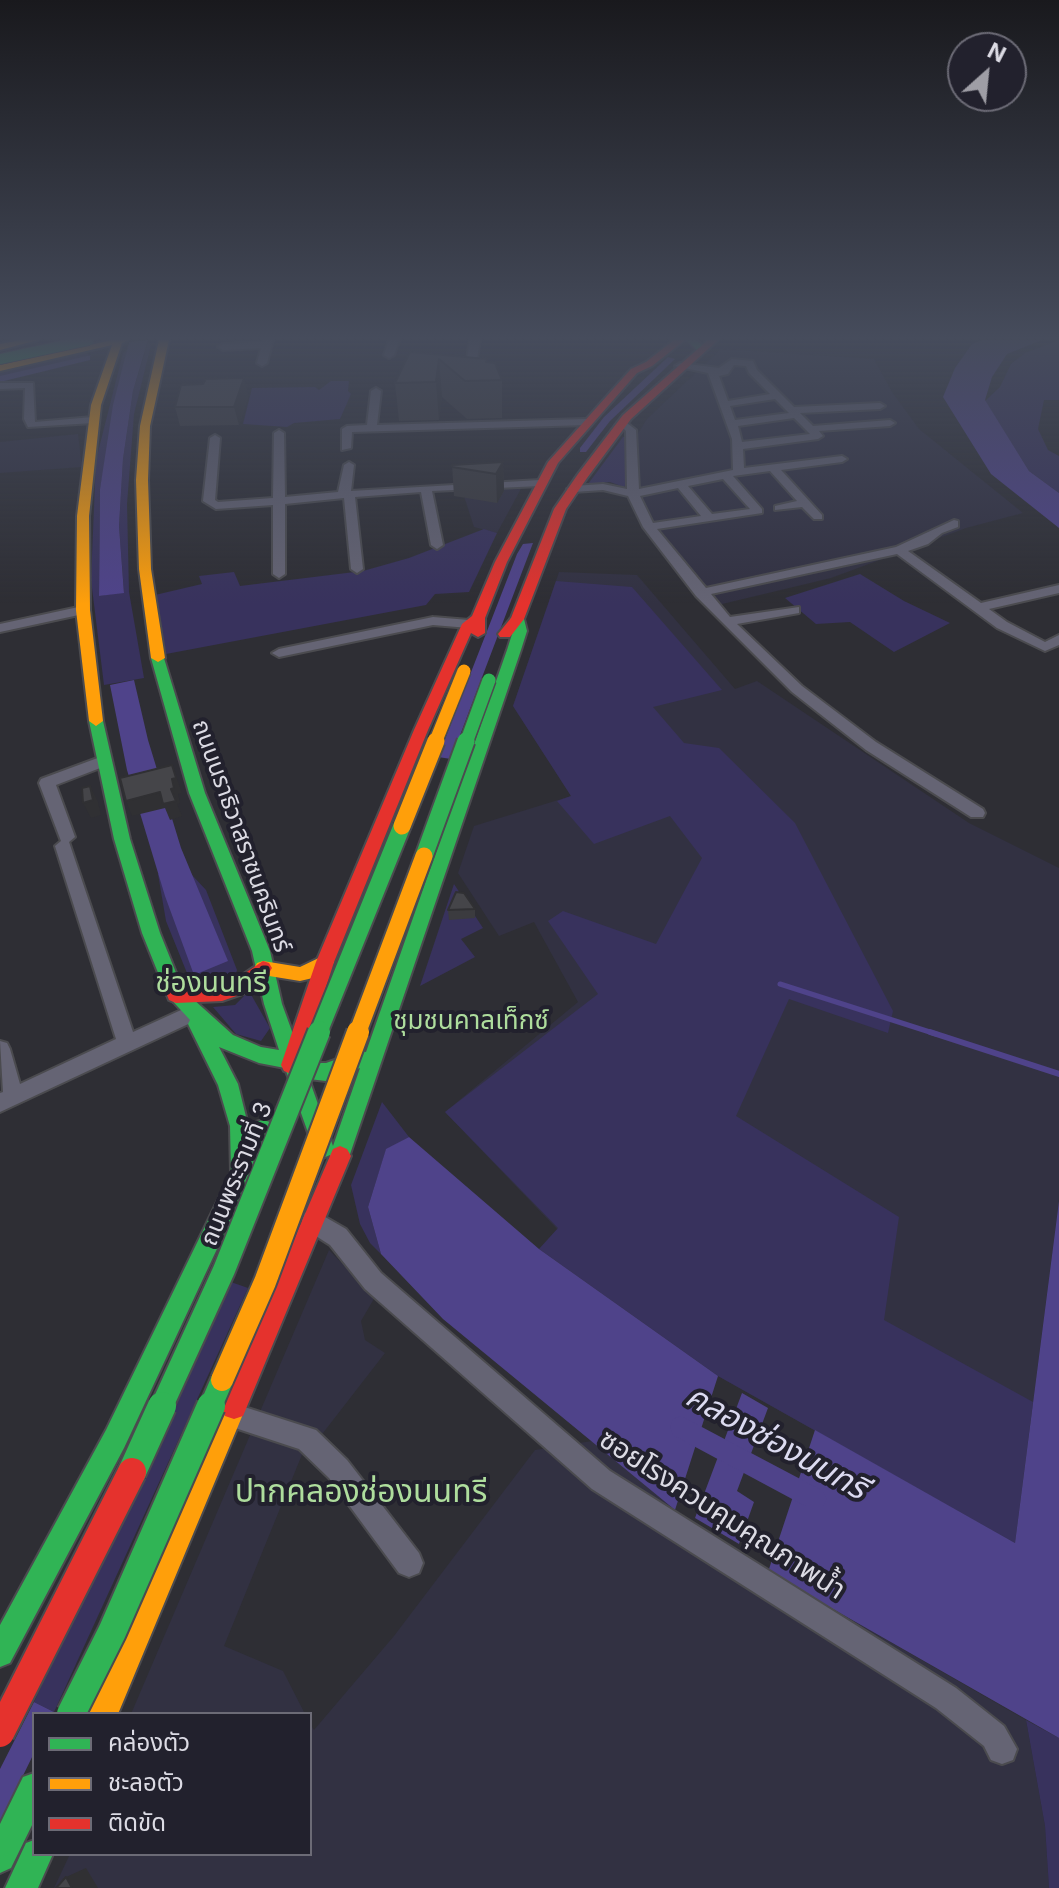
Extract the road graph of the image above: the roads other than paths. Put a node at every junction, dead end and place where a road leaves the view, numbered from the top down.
1 (92, 428) edge
2 (145, 428) edge
3 (352, 428) joint
4 (581, 428) edge
5 (619, 428) edge
6 (629, 428) edge
7 (733, 428) edge
8 (822, 428) edge
9 (810, 429) joint
10 (279, 433) dead end
11 (215, 438) dead end
12 (738, 446) junction
13 (346, 448) dead end
14 (842, 459) dead end
15 (774, 469) junction
16 (739, 472) junction
17 (726, 475) junction
18 (540, 483) junction
19 (681, 484) junction
20 (426, 488) junction
21 (573, 489) junction
22 (346, 494) junction
23 (633, 494) junction
24 (277, 500) junction
25 (805, 503) junction
26 (779, 508) dead end
27 (818, 517) dead end
28 (709, 518) junction
29 (954, 524) dead end
30 (649, 527) junction
31 (437, 545) dead end
32 (899, 550) junction
33 (357, 569) dead end
34 (279, 574) dead end
35 (1059, 589) edge
36 (701, 593) junction
37 (977, 608) junction
38 (83, 610) junction
39 (794, 610) dead end
40 (517, 619) junction
41 (474, 621) junction
42 (727, 622) junction
43 (0, 628) edge
44 (1059, 639) edge
45 (279, 653) dead end
46 (103, 761) junction
47 (977, 813) dead end
48 (325, 962) junction
49 (263, 968) junction
50 (403, 973) junction
51 (176, 995) junction
52 (192, 1013) junction
53 (127, 1042) junction
54 (378, 1048) junction
55 (0, 1049) edge
56 (292, 1061) junction
57 (7, 1099) edge
58 (333, 1175) junction
59 (240, 1180) junction
60 (313, 1221) junction
61 (189, 1284) junction
62 (277, 1309) junction
63 (232, 1415) junction
64 (409, 1563) dead end
65 (0, 1653) edge
66 (72, 1712) edge
67 (104, 1712) edge
68 (0, 1733) edge
69 (1002, 1749) dead end
70 (32, 1792) edge
71 (36, 1856) edge
72 (0, 1857) edge
73 (21, 1888) edge

1 - 38 main road
2 - 49 main road, ถนนนราธิวาสราชนครินทร์
3 - 13 street
3 - 22 street
4 - 18 main road, ถนนพระรามที่ 3
5 - 21 main road
6 - 23 street
7 - 12 street
8 - 9 street
9 - 12 street
10 - 24 street
11 - 24 street
12 - 16 street
14 - 15 street
15 - 16 street
15 - 25 street
16 - 17 street
17 - 19 street
17 - 28 street
18 - 20 street
18 - 41 main road, ถนนพระรามที่ 3
19 - 23 street
19 - 28 street
20 - 22 street
20 - 31 street
21 - 23 street
21 - 40 main road
22 - 24 street
22 - 33 street
23 - 30 street
24 - 34 street
25 - 26 street
25 - 27 street
28 - 30 street
29 - 32 street
30 - 36 street
32 - 36 street
32 - 37 street
35 - 37 street
36 - 42 street
37 - 44 street
38 - 43 street
38 - 46 main road
39 - 42 street
40 - 50 main road
40 - 66 main road, bridge
41 - 45 street
41 - 48 main road, ถนนพระรามที่ 3
41 - 68 main road, ถนนพระรามที่ 3, bridge
42 - 47 street
46 - 51 main road
46 - 53 street
48 - 49 main road
48 - 50 main road
48 - 56 main road, ถนนพระรามที่ 3
49 - 51 main road
49 - 56 main road, ถนนนราธิวาสราชนครินทร์
50 - 54 main road
51 - 52 main road
52 - 53 street
52 - 56 main road
52 - 59 main road
53 - 57 street
54 - 56 main road
54 - 58 main road
55 - 57 street
56 - 58 main road, ถนนนราธิวาสราชนครินทร์
56 - 59 main road, ถนนพระรามที่ 3
58 - 60 main road
59 - 61 main road, ถนนพระรามที่ 3
60 - 62 main road
60 - 69 street, ซอยโรงควบคุมคุณภาพน้ำ
61 - 62 main road
61 - 65 main road, ถนนพระรามที่ 3
62 - 63 main road
63 - 64 street
63 - 67 main road
70 - 72 main road
71 - 73 main road

